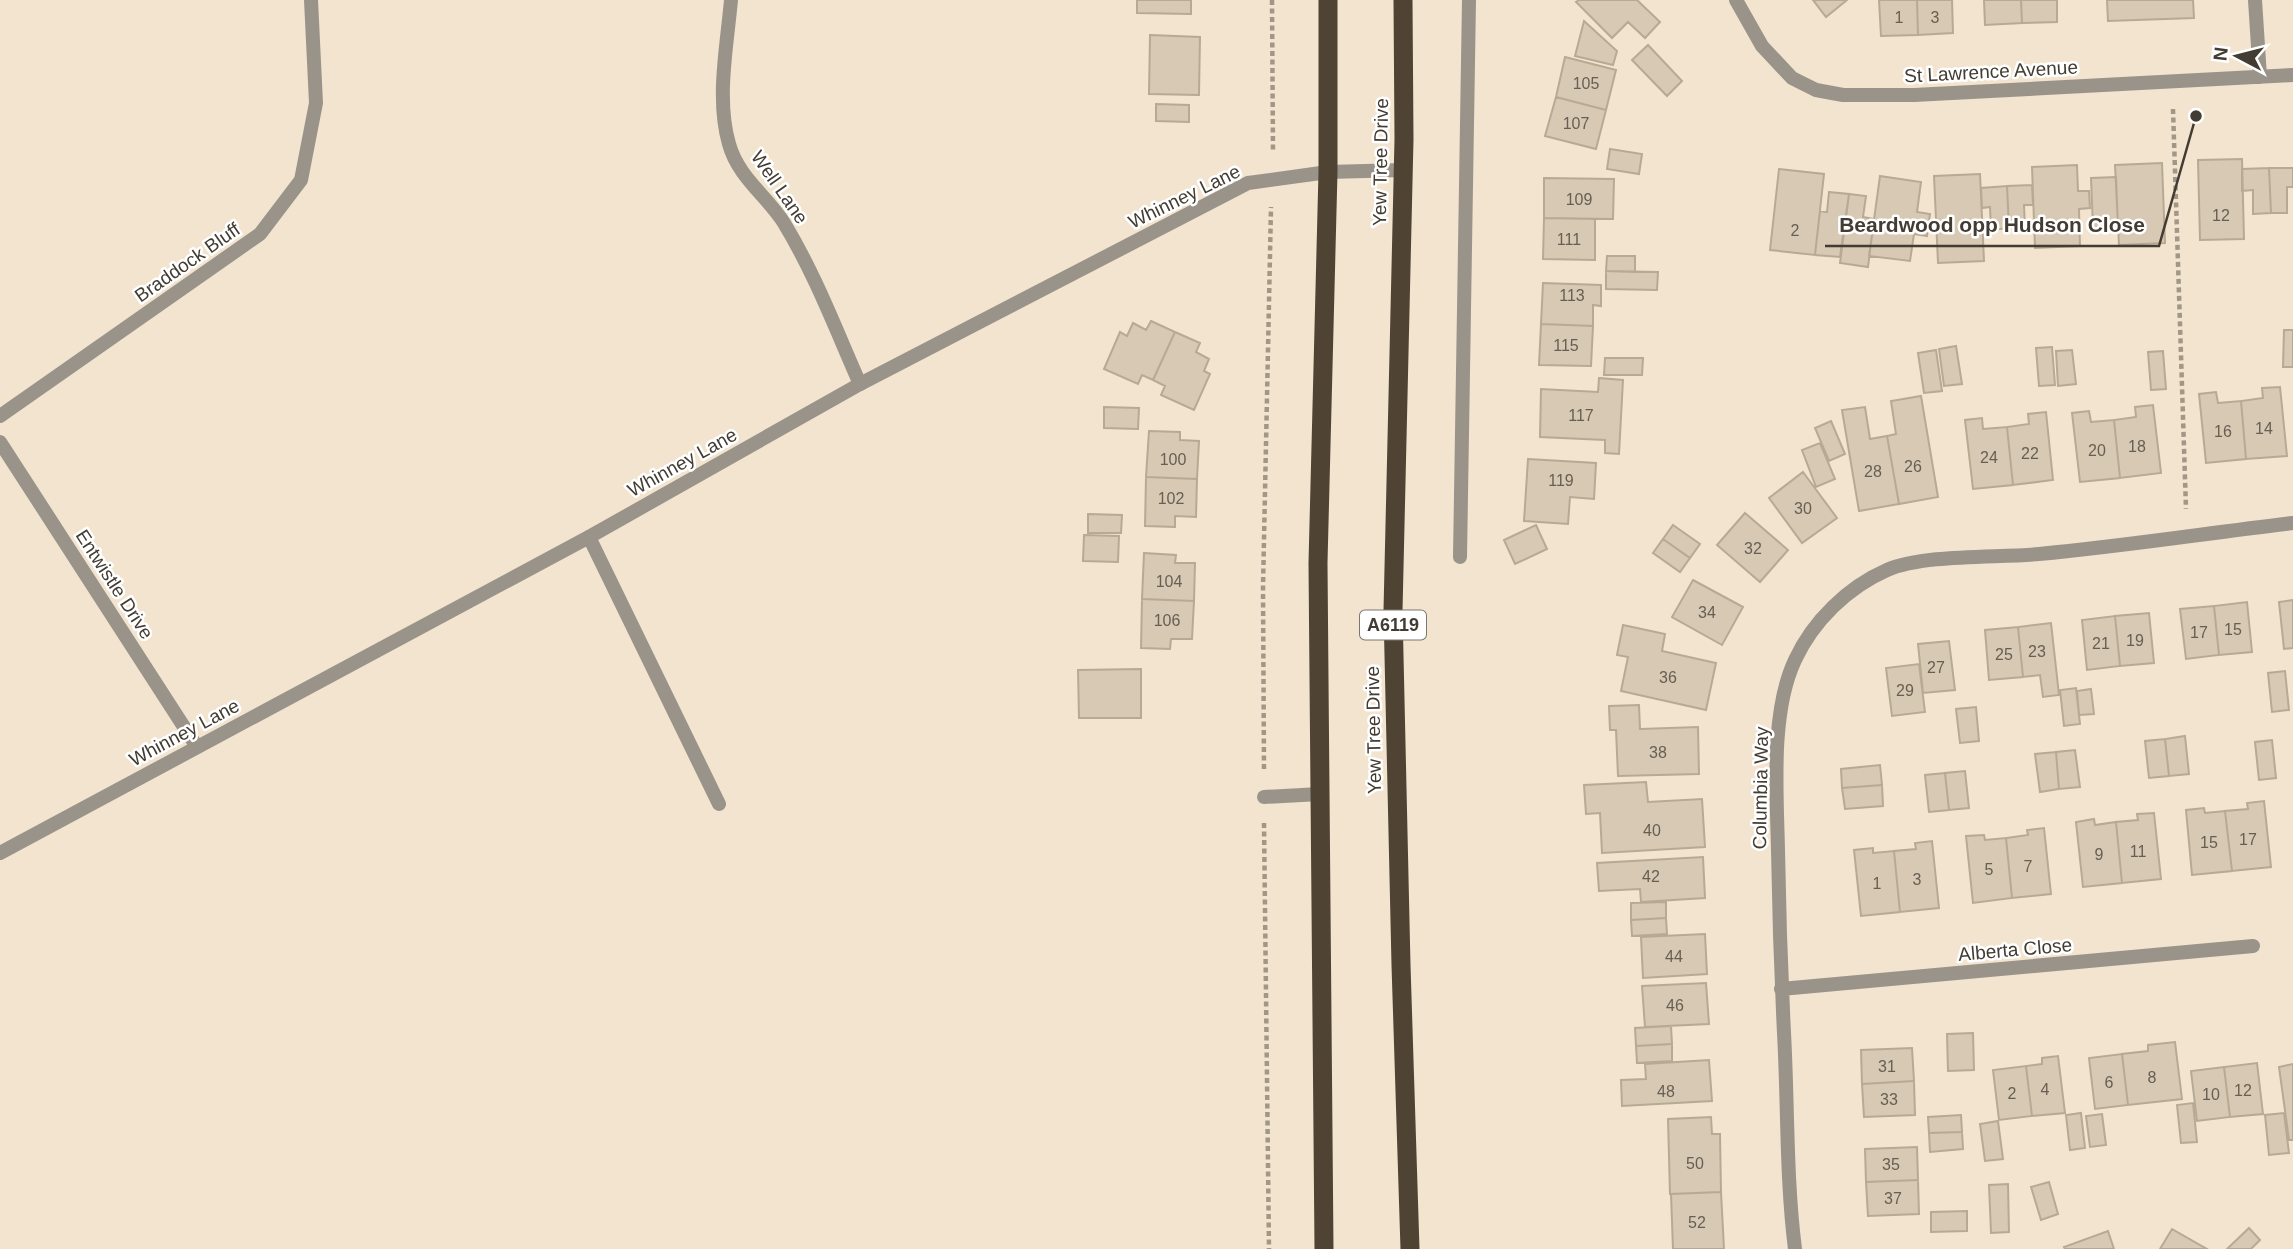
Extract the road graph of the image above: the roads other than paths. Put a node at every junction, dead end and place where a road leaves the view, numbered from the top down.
1 (311, 0) edge
2 (731, 0) edge
3 (1328, 0) edge
4 (1403, 0) edge
5 (1469, 0) edge
6 (1736, 0) edge
7 (2255, 0) edge
8 (2293, 75) edge
9 (2260, 77) junction
10 (1403, 170) junction
11 (1328, 172) junction
12 (860, 384) junction
13 (0, 416) edge
14 (0, 442) edge
15 (2293, 523) edge
16 (589, 537) junction
17 (1460, 557) dead end
18 (197, 747) junction
19 (1320, 794) junction
20 (1264, 797) road end
21 (719, 804) dead end
22 (0, 853) edge
23 (2253, 946) dead end
24 (1781, 989) junction
25 (1324, 1249) edge
26 (1410, 1249) edge
27 (1795, 1249) edge

1 - 13 street, Braddock Bluff
2 - 12 street, Well Lane
3 - 11 highway
4 - 10 highway, Yew Tree Drive / A6119
5 - 17 street
6 - 9 street, St Lawrence Avenue
7 - 9 street
8 - 9 street, St Lawrence Avenue
10 - 11 street, Whinney Lane
10 - 26 highway, Yew Tree Drive / A6119
11 - 12 street, Whinney Lane
11 - 19 highway
12 - 16 street, Whinney Lane
14 - 18 street, Entwistle Drive
15 - 24 street, Columbia Way
16 - 18 street, Whinney Lane
16 - 21 street
18 - 22 street, Whinney Lane
19 - 20 street
19 - 25 highway
23 - 24 street, Alberta Close
24 - 27 street, Columbia Way

